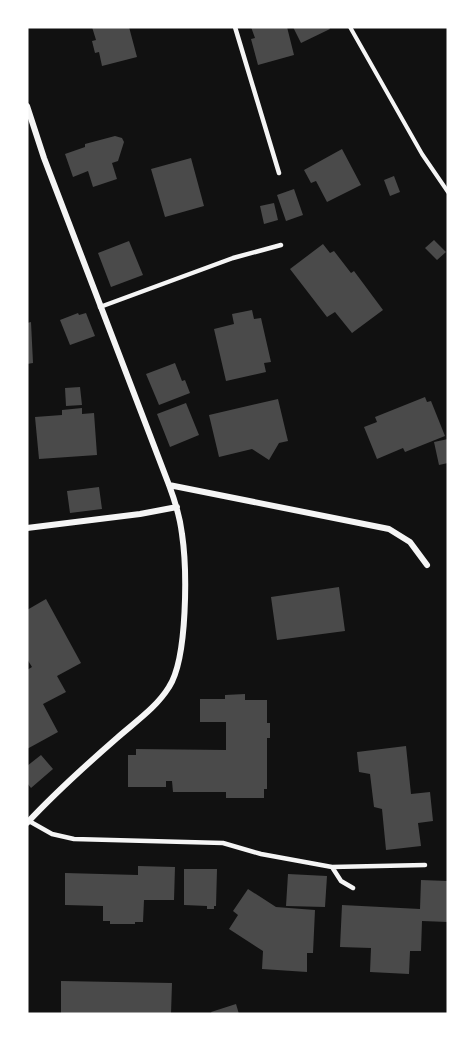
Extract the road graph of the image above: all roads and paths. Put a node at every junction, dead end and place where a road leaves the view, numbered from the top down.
1 (235, 27) edge
2 (350, 27) edge
3 (27, 106) edge
4 (279, 173) dead end
5 (448, 192) edge
6 (281, 245) dead end
7 (100, 307) junction
8 (170, 485) junction
9 (177, 507) junction
10 (27, 528) edge
11 (427, 565) dead end
12 (28, 822) edge
13 (425, 865) dead end
14 (332, 867) junction
15 (352, 888) dead end

1 - 4 lane
2 - 5 path
3 - 7 street
6 - 7 lane
7 - 8 street
8 - 9 street
8 - 11 street
9 - 10 street
9 - 12 street
12 - 14 lane
13 - 14 lane
14 - 15 lane

